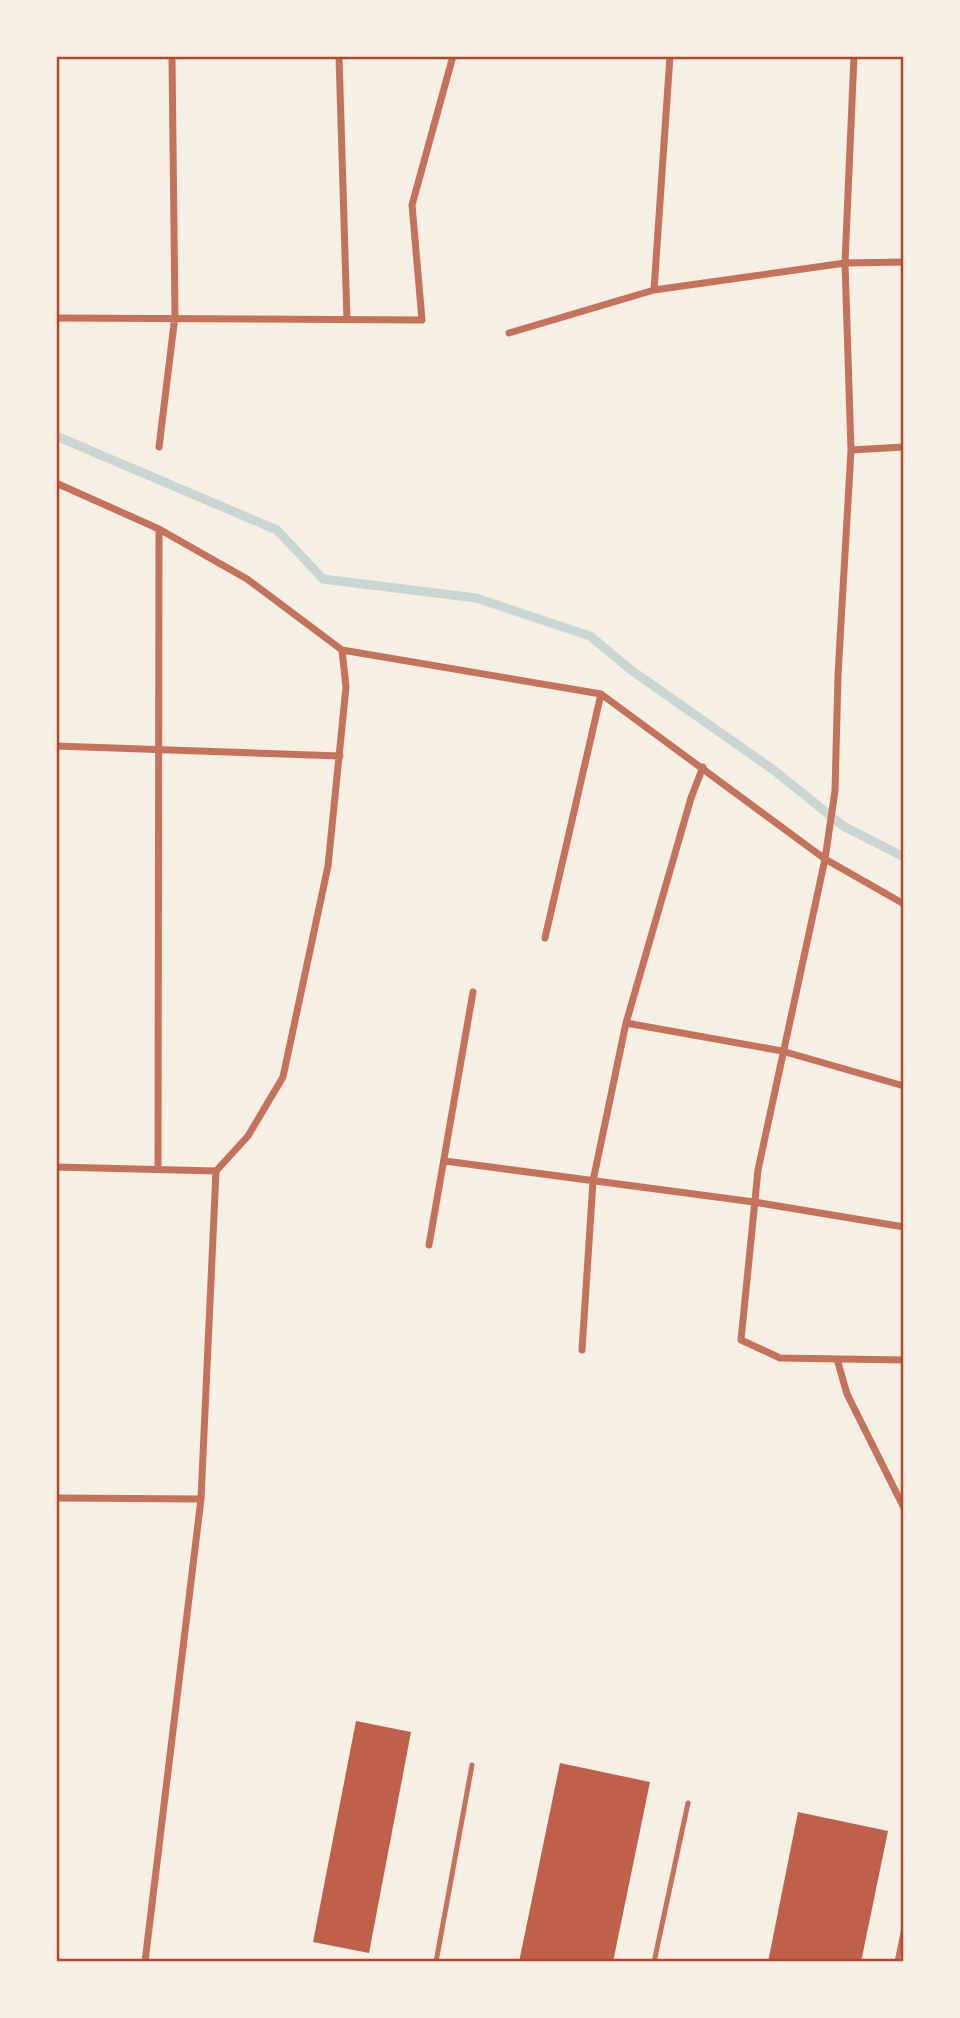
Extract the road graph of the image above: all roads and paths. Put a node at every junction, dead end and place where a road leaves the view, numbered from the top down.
1 (172, 56) edge
2 (339, 56) edge
3 (453, 56) edge
4 (670, 56) edge
5 (854, 56) edge
6 (904, 262) edge
7 (845, 263) junction
8 (654, 290) junction
9 (175, 316) junction
10 (56, 318) edge
11 (347, 320) junction
12 (509, 333) dead end
13 (159, 446) dead end
14 (904, 447) edge
15 (851, 450) junction
16 (56, 483) edge
17 (159, 529) junction
18 (342, 650) junction
19 (601, 694) junction
20 (56, 746) edge
21 (160, 748) junction
22 (340, 756) junction
23 (703, 767) junction
24 (825, 859) junction
25 (904, 904) edge
26 (545, 938) dead end
27 (473, 992) dead end
28 (626, 1023) junction
29 (782, 1051) junction
30 (904, 1086) edge
31 (445, 1161) junction
32 (56, 1167) edge
33 (158, 1168) junction
34 (216, 1171) junction
35 (593, 1181) junction
36 (754, 1202) junction
37 (904, 1227) edge
38 (429, 1245) dead end
39 (582, 1350) dead end
40 (837, 1359) junction
41 (904, 1360) edge
42 (56, 1498) edge
43 (201, 1499) junction
44 (904, 1508) edge
45 (472, 1765) dead end
46 (688, 1803) dead end
47 (904, 1928) edge
48 (145, 1962) edge
49 (436, 1962) edge
50 (654, 1962) edge
51 (897, 1962) edge

1 - 9 street
2 - 11 street
3 - 11 street
4 - 8 street
5 - 7 street
6 - 7 street
7 - 8 street
7 - 15 street
8 - 12 street
9 - 10 street
9 - 11 street
9 - 13 street
14 - 15 street
15 - 24 street
16 - 17 street
17 - 18 street
17 - 21 street
18 - 19 street
18 - 22 street
19 - 23 street
19 - 26 street
20 - 21 street
21 - 22 street
21 - 33 street
22 - 34 street
23 - 24 street
23 - 28 street
24 - 25 street
24 - 29 street
27 - 31 street
28 - 29 street
28 - 35 street
29 - 30 street
29 - 36 street
31 - 35 street
31 - 38 street
32 - 33 street
33 - 34 street
34 - 43 street
35 - 36 street
35 - 39 street
36 - 37 street
36 - 40 street
40 - 41 street
40 - 44 street
42 - 43 street
43 - 48 street
45 - 49 lane
46 - 50 lane
47 - 51 lane

